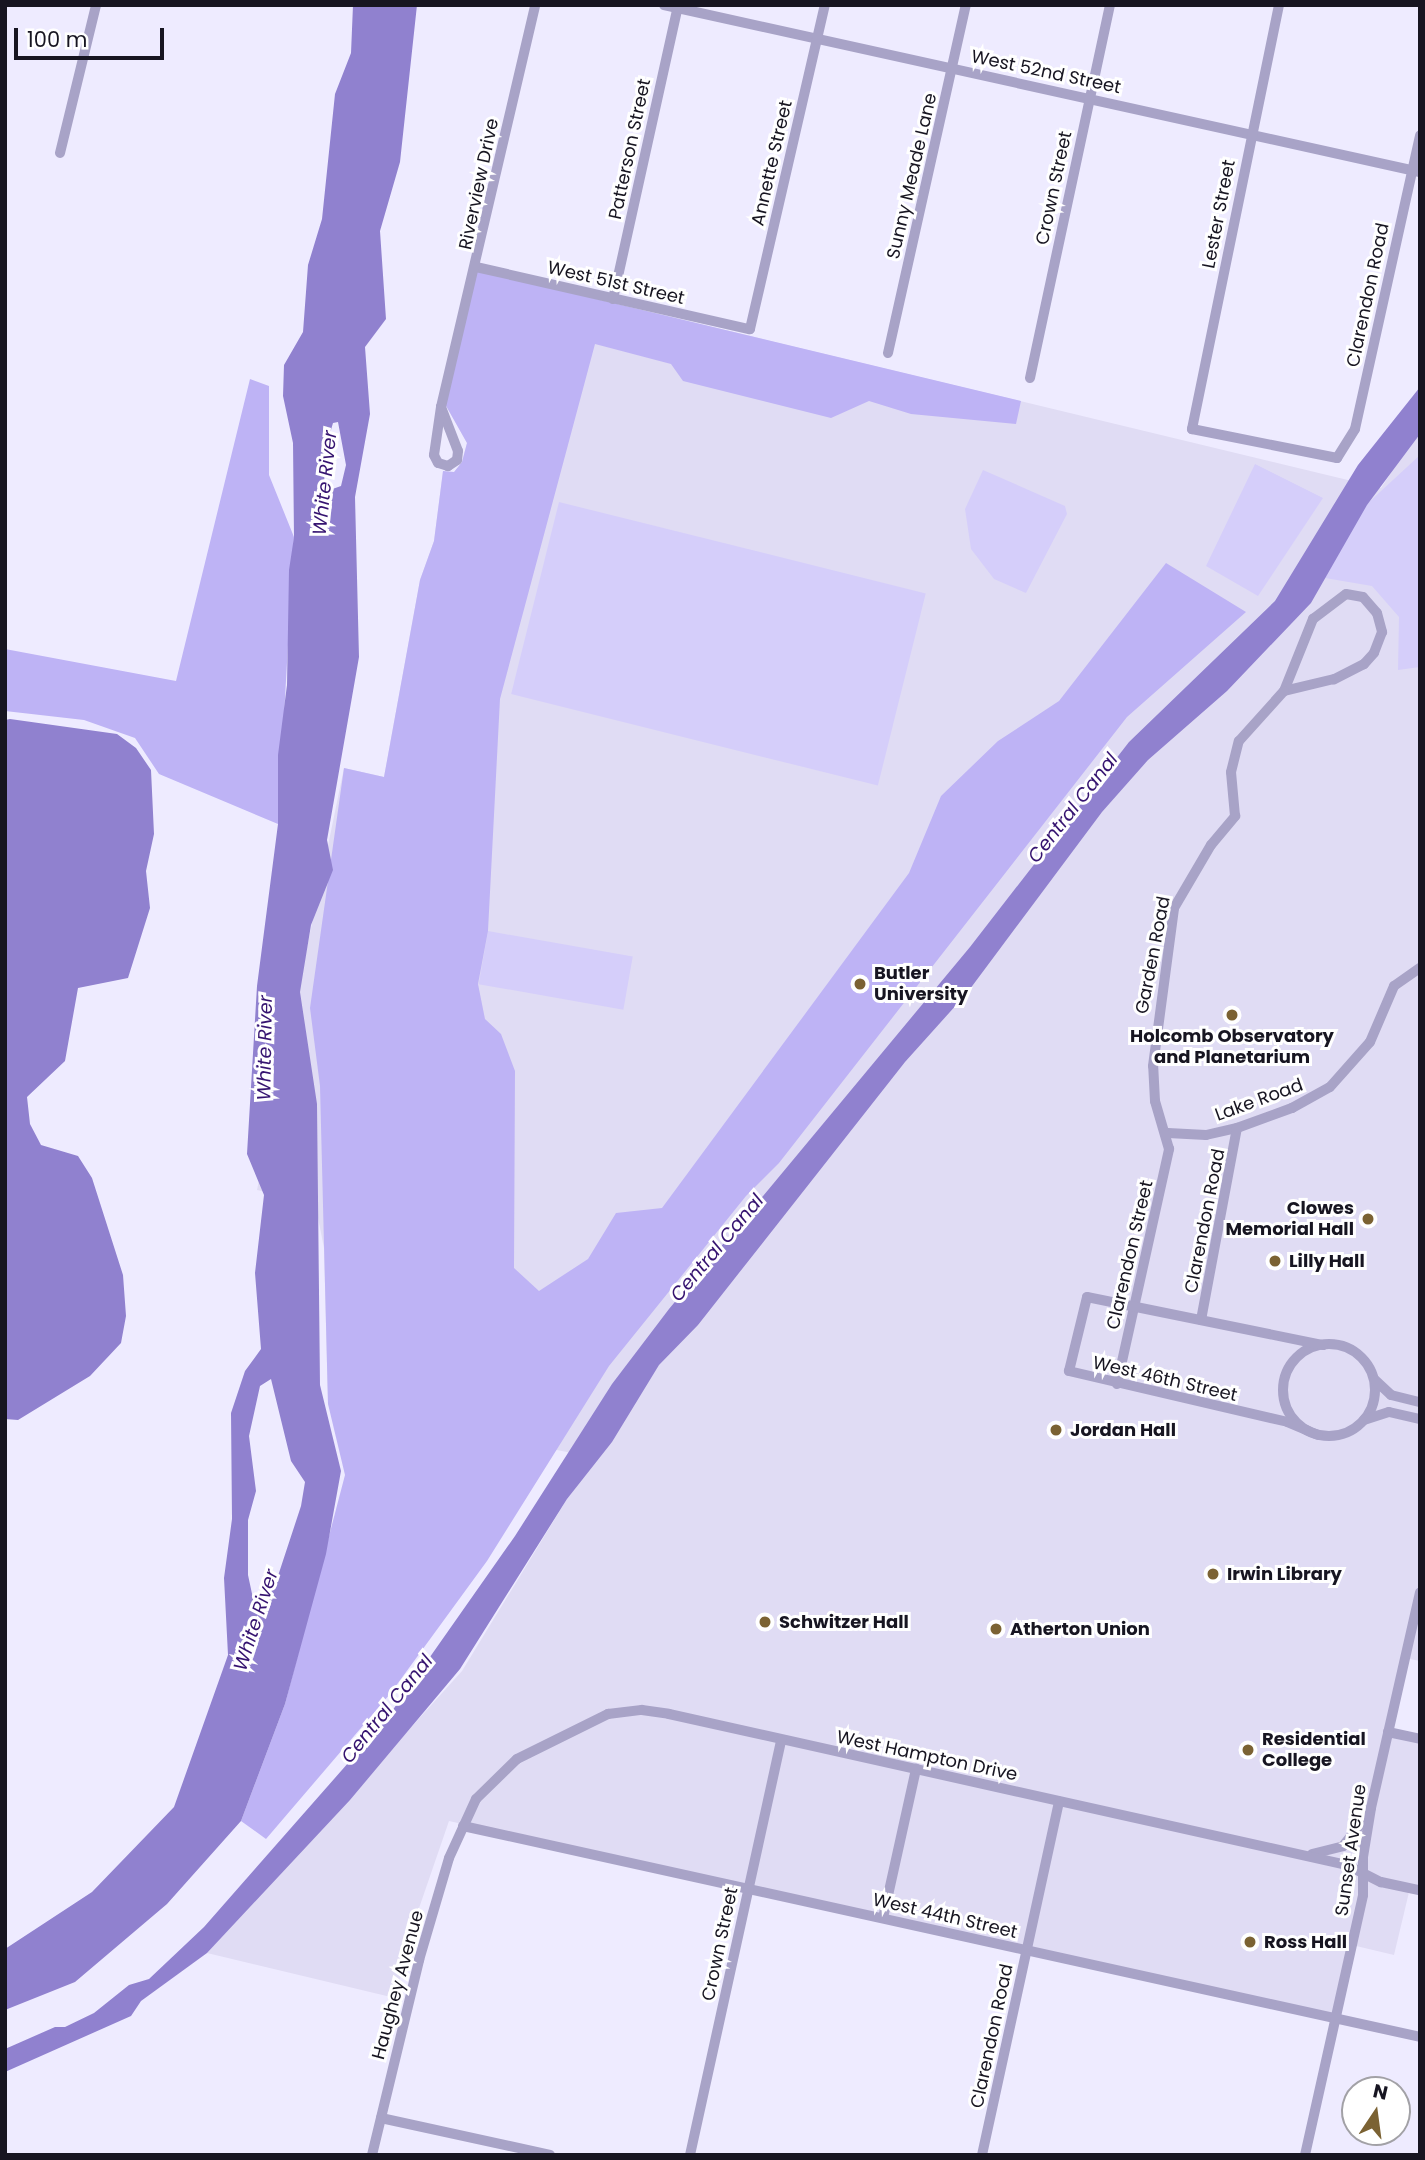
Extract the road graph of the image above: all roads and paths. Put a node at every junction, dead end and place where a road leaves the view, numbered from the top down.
1 (96, 5) edge
2 (535, 5) edge
3 (664, 5) edge
4 (825, 5) edge
5 (966, 5) edge
6 (1110, 5) edge
7 (1279, 5) edge
8 (678, 7) edge
9 (817, 38) junction
10 (952, 68) junction
11 (1089, 98) junction
12 (1251, 134) junction
13 (1420, 135) edge
14 (60, 153) dead end
15 (1416, 171) edge
16 (476, 267) junction
17 (613, 299) junction
18 (750, 329) joint
19 (888, 353) dead end
20 (1030, 378) dead end
21 (441, 407) junction
22 (1337, 458) joint
23 (1283, 691) junction
24 (1420, 968) edge
25 (1237, 1128) junction
26 (1168, 1133) junction
27 (1135, 1307) junction
28 (1201, 1320) junction
29 (1323, 1345) junction
30 (1372, 1375) junction
31 (1117, 1384) junction
32 (1420, 1402) edge
33 (1420, 1419) edge
34 (1364, 1420) junction
35 (1318, 1435) junction
36 (1420, 1592) edge
37 (1388, 1732) junction
38 (1420, 1739) edge
39 (781, 1741) junction
40 (916, 1769) junction
41 (1059, 1801) junction
42 (1371, 1808) junction
43 (463, 1826) junction
44 (1299, 1854) junction
45 (1365, 1872) junction
46 (748, 1888) junction
47 (1420, 1890) edge
48 (883, 1918) junction
49 (1027, 1951) junction
50 (1335, 2019) junction
51 (1420, 2037) edge
52 (381, 2118) junction
53 (372, 2155) edge
54 (550, 2155) edge
55 (690, 2155) edge
56 (982, 2155) edge
57 (1305, 2155) edge

1 - 14 street
2 - 16 street, Riverview Drive
3 - 8 street, West 52nd Street
4 - 9 street, Annette Street
5 - 10 street, Sunny Meade Lane
6 - 11 street, Crown Street
7 - 12 street, Lester Street
8 - 9 street, West 52nd Street
8 - 17 street, Patterson Street
9 - 10 street, West 52nd Street
9 - 18 street, Annette Street
10 - 11 street, West 52nd Street
10 - 19 street, Sunny Meade Lane
11 - 12 street, West 52nd Street
11 - 20 street, Crown Street
12 - 15 street, West 52nd Street
12 - 22 street, Lester Street
13 - 15 street, Clarendon Road
15 - 22 street, Clarendon Road
16 - 17 street, West 51st Street
16 - 21 street, Riverview Drive
17 - 18 street, West 51st Street
21 - 21 street, Riverview Drive
23 - 23 street, Garden Road
23 - 26 street, Garden Road
24 - 25 street, Lake Road
25 - 26 street, Lake Road
25 - 28 street, Clarendon Road
26 - 27 street, Clarendon Street
27 - 28 street, West 46th Street
27 - 31 street, Clarendon Street
27 - 31 street, West 46th Street
28 - 29 street, West 46th Street
29 - 30 street, West 46th Street
29 - 35 street
30 - 32 street, West 46th Street
30 - 34 street
31 - 35 street, West 46th Street
33 - 34 street
34 - 35 street
36 - 37 street, Sunset Avenue
37 - 38 street
37 - 42 street, Sunset Avenue
39 - 40 street, West Hampton Drive
39 - 43 street, West Hampton Drive
39 - 46 street, Crown Street
40 - 41 street, West Hampton Drive
40 - 48 street
41 - 44 street, West Hampton Drive
41 - 49 street, Clarendon Road
42 - 44 street
42 - 45 street, Sunset Avenue
43 - 46 street, West 44th Street
43 - 52 street, Haughey Avenue
44 - 45 street, West Hampton Drive
45 - 47 street, West Hampton Drive
45 - 50 street, Sunset Avenue
46 - 48 street, West 44th Street
46 - 55 street, Crown Street
48 - 49 street, West 44th Street
49 - 50 street, West 44th Street
49 - 56 street, Clarendon Road
50 - 51 street, West 44th Street
50 - 57 street, Sunset Avenue
52 - 53 street, Haughey Avenue
52 - 54 street

